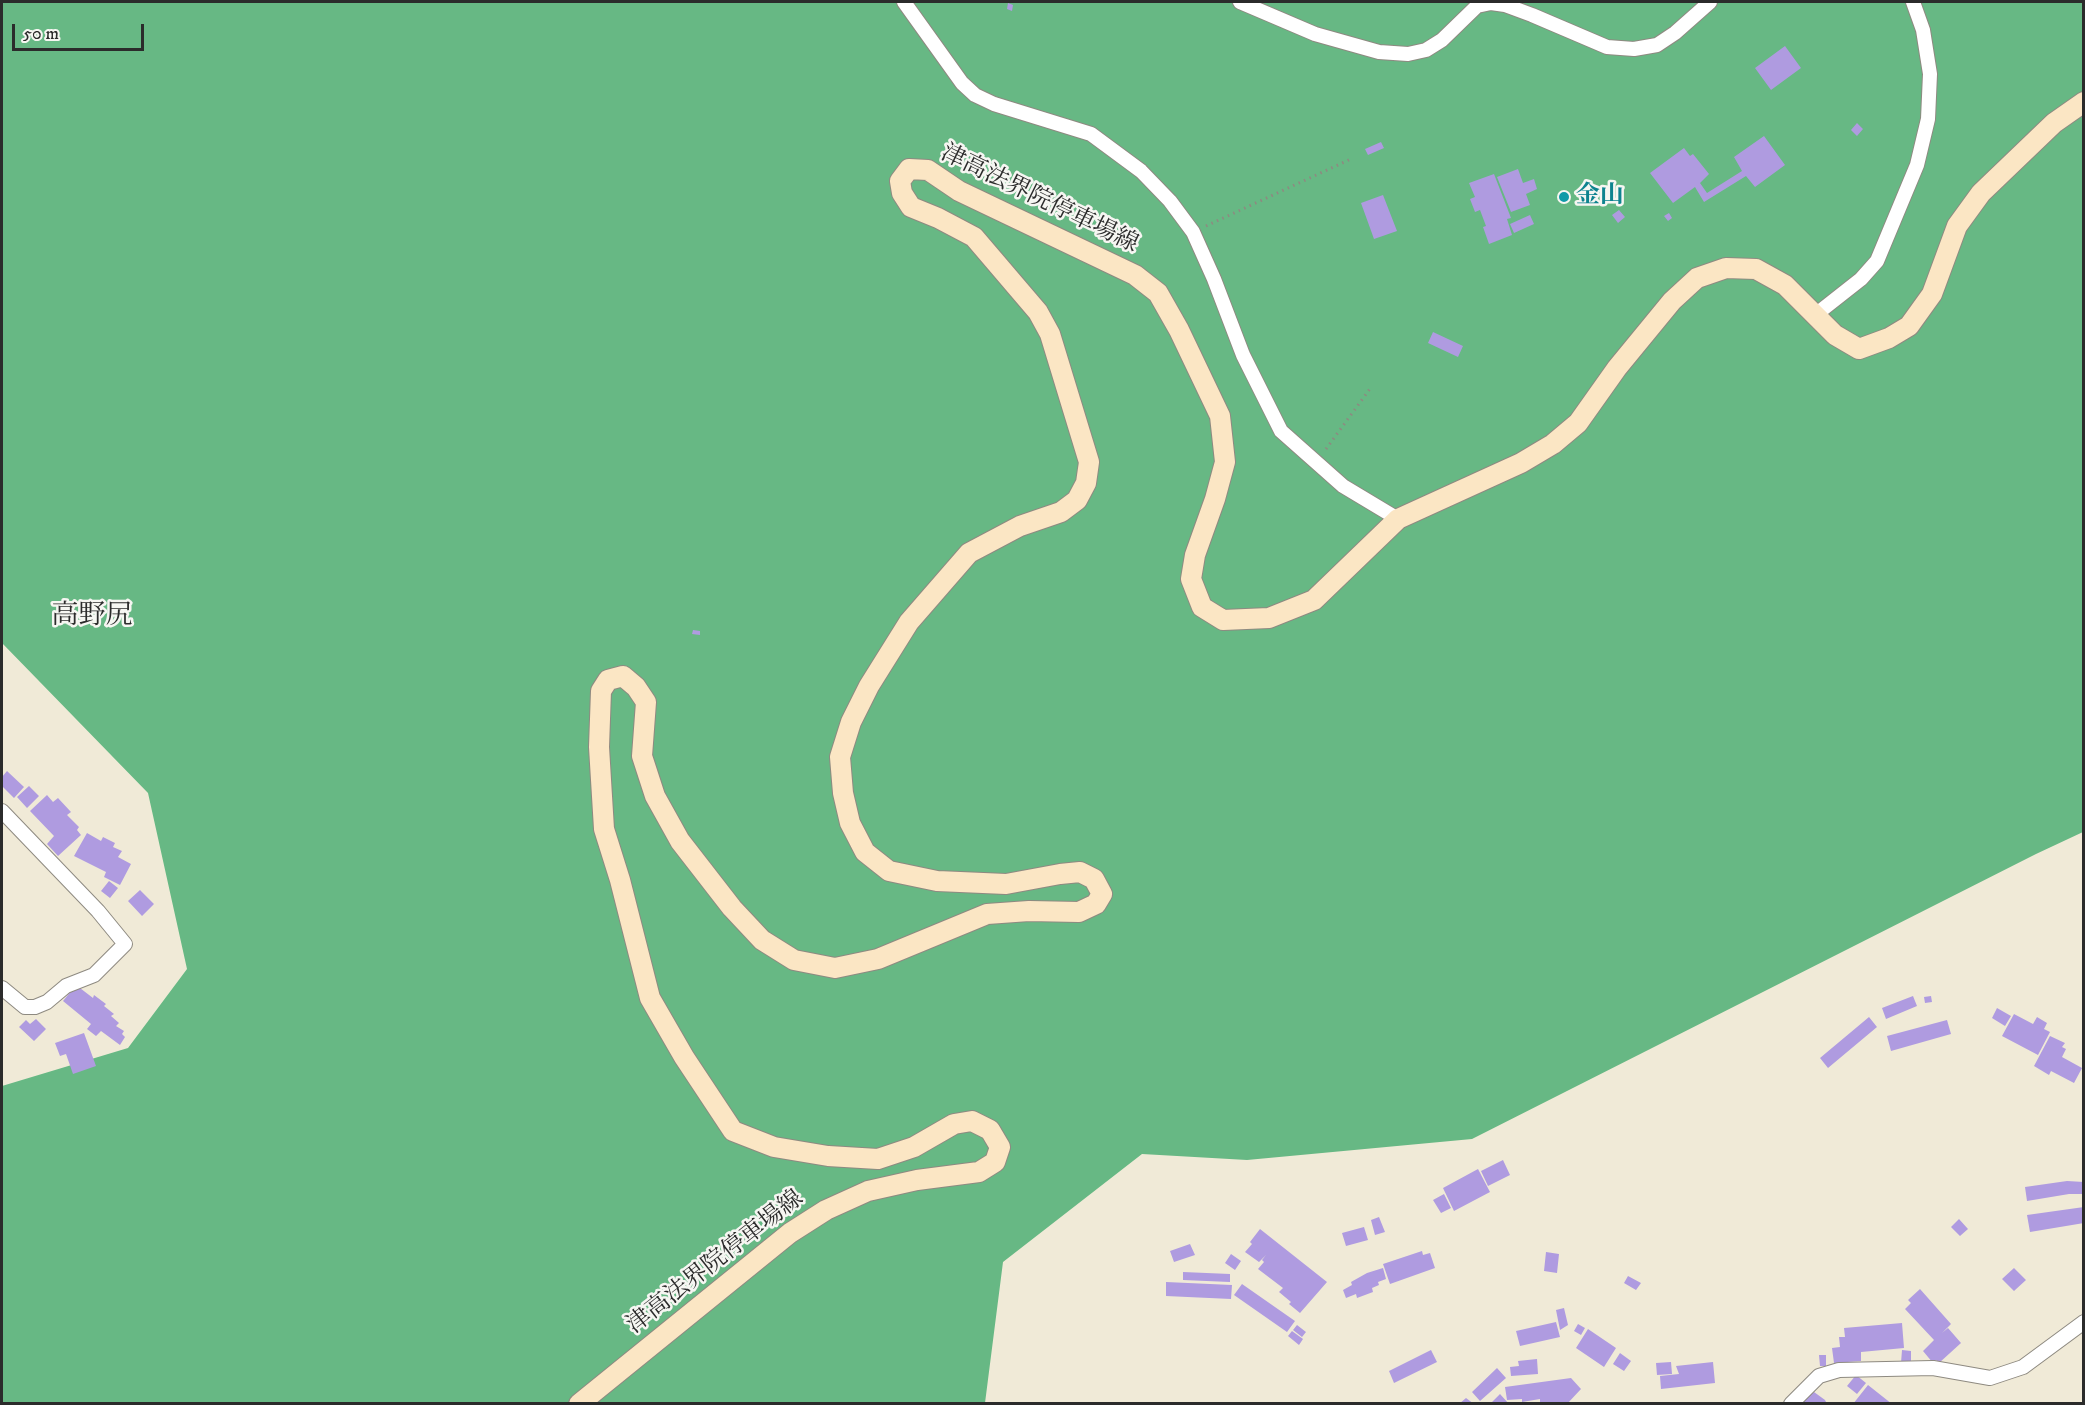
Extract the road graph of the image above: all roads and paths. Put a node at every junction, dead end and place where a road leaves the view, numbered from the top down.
1 (904, 2) edge
2 (1240, 2) edge
3 (1710, 2) edge
4 (1913, 2) edge
5 (2084, 102) edge
6 (1353, 158) dead end
7 (1193, 232) junction
8 (1814, 316) junction
9 (1372, 386) dead end
10 (1316, 462) junction
11 (1398, 519) junction
12 (2, 812) edge
13 (2, 988) edge
14 (2084, 1322) edge
15 (579, 1404) edge
16 (1791, 1404) edge

1 - 7 street
2 - 3 street
4 - 8 street
5 - 8 main road, 津高法界院停車場線
6 - 7 path
7 - 10 street
8 - 11 main road, 津高法界院停車場線
9 - 10 path
10 - 11 street
11 - 15 main road, 津高法界院停車場線
12 - 13 street
14 - 16 street

